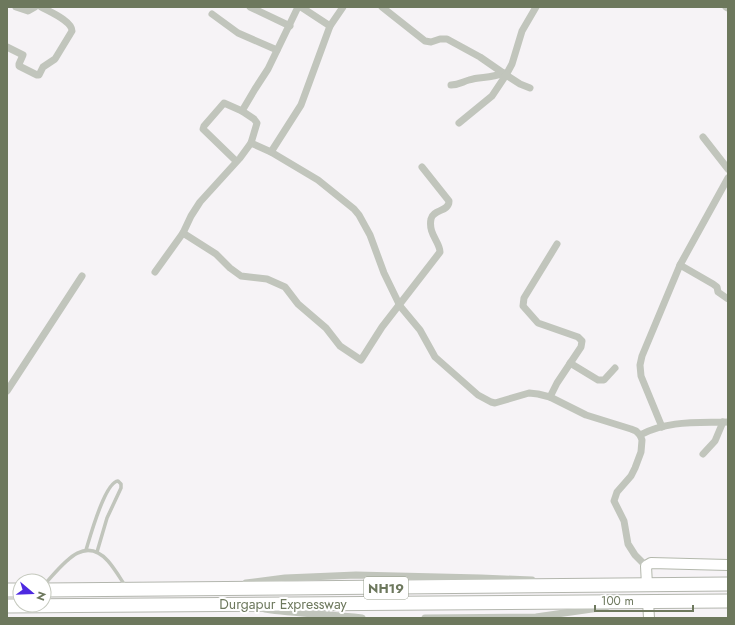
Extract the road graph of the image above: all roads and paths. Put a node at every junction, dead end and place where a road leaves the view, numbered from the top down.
1 (16, 7) edge
2 (35, 7) edge
3 (41, 7) edge
4 (250, 7) edge
5 (300, 7) edge
6 (343, 7) edge
7 (382, 7) edge
8 (536, 7) edge
9 (212, 14) dead end
10 (290, 26) junction
11 (330, 26) junction
12 (7, 47) edge
13 (277, 50) junction
14 (504, 74) junction
15 (451, 85) dead end
16 (530, 88) dead end
17 (242, 112) junction
18 (459, 123) dead end
19 (702, 137) dead end
20 (252, 143) junction
21 (271, 152) junction
22 (236, 162) junction
23 (422, 167) dead end
24 (728, 169) edge
25 (728, 178) edge
26 (183, 232) junction
27 (557, 244) dead end
28 (680, 265) junction
29 (155, 272) dead end
30 (82, 276) dead end
31 (728, 299) edge
32 (400, 306) junction
33 (570, 363) junction
34 (615, 368) dead end
35 (7, 391) edge
36 (550, 397) junction
37 (726, 422) edge
38 (662, 427) junction
39 (640, 436) junction
40 (703, 454) dead end
41 (96, 518) junction
42 (106, 522) junction
43 (86, 550) junction
44 (97, 552) junction
45 (728, 565) edge
46 (646, 566) junction
47 (52, 577) edge
48 (728, 584) edge
49 (647, 585) junction
50 (127, 589) junction
51 (52, 590) edge
52 (728, 601) edge
53 (630, 602) junction
54 (648, 602) junction
55 (232, 604) junction
56 (7, 606) edge
57 (362, 618) edge
58 (424, 618) edge
59 (649, 618) edge

1 - 2 street
3 - 12 street
4 - 10 street
5 - 10 street
5 - 11 street
6 - 11 street
7 - 14 street
8 - 14 street
9 - 13 street
10 - 13 street
11 - 21 street
13 - 17 street
14 - 15 street
14 - 16 street
14 - 18 street
17 - 20 street
17 - 22 street
19 - 24 street
20 - 21 street
20 - 22 street
21 - 32 street
22 - 26 street
23 - 32 street
25 - 28 street
26 - 29 street
26 - 32 street
27 - 33 street
28 - 31 street
28 - 38 street
30 - 35 street
32 - 36 street
33 - 34 street
33 - 36 street
36 - 39 street
37 - 38 street
37 - 40 street
38 - 39 street
39 - 46 street
41 - 42 lane
41 - 42 lane
41 - 43 lane
42 - 44 lane
43 - 44 lane
43 - 47 lane
44 - 50 lane
45 - 46 street
46 - 49 street
48 - 49 highway, Durgapur Expressway / NH19
49 - 50 highway, Durgapur Expressway / NH19
50 - 51 highway, Durgapur Expressway / NH19
52 - 54 highway, Durgapur Expressway / NH19
53 - 54 highway, Durgapur Expressway / NH19
53 - 55 highway, Durgapur Expressway / NH19
53 - 58 street
54 - 59 street
55 - 56 highway, Durgapur Expressway / NH19
55 - 57 street

